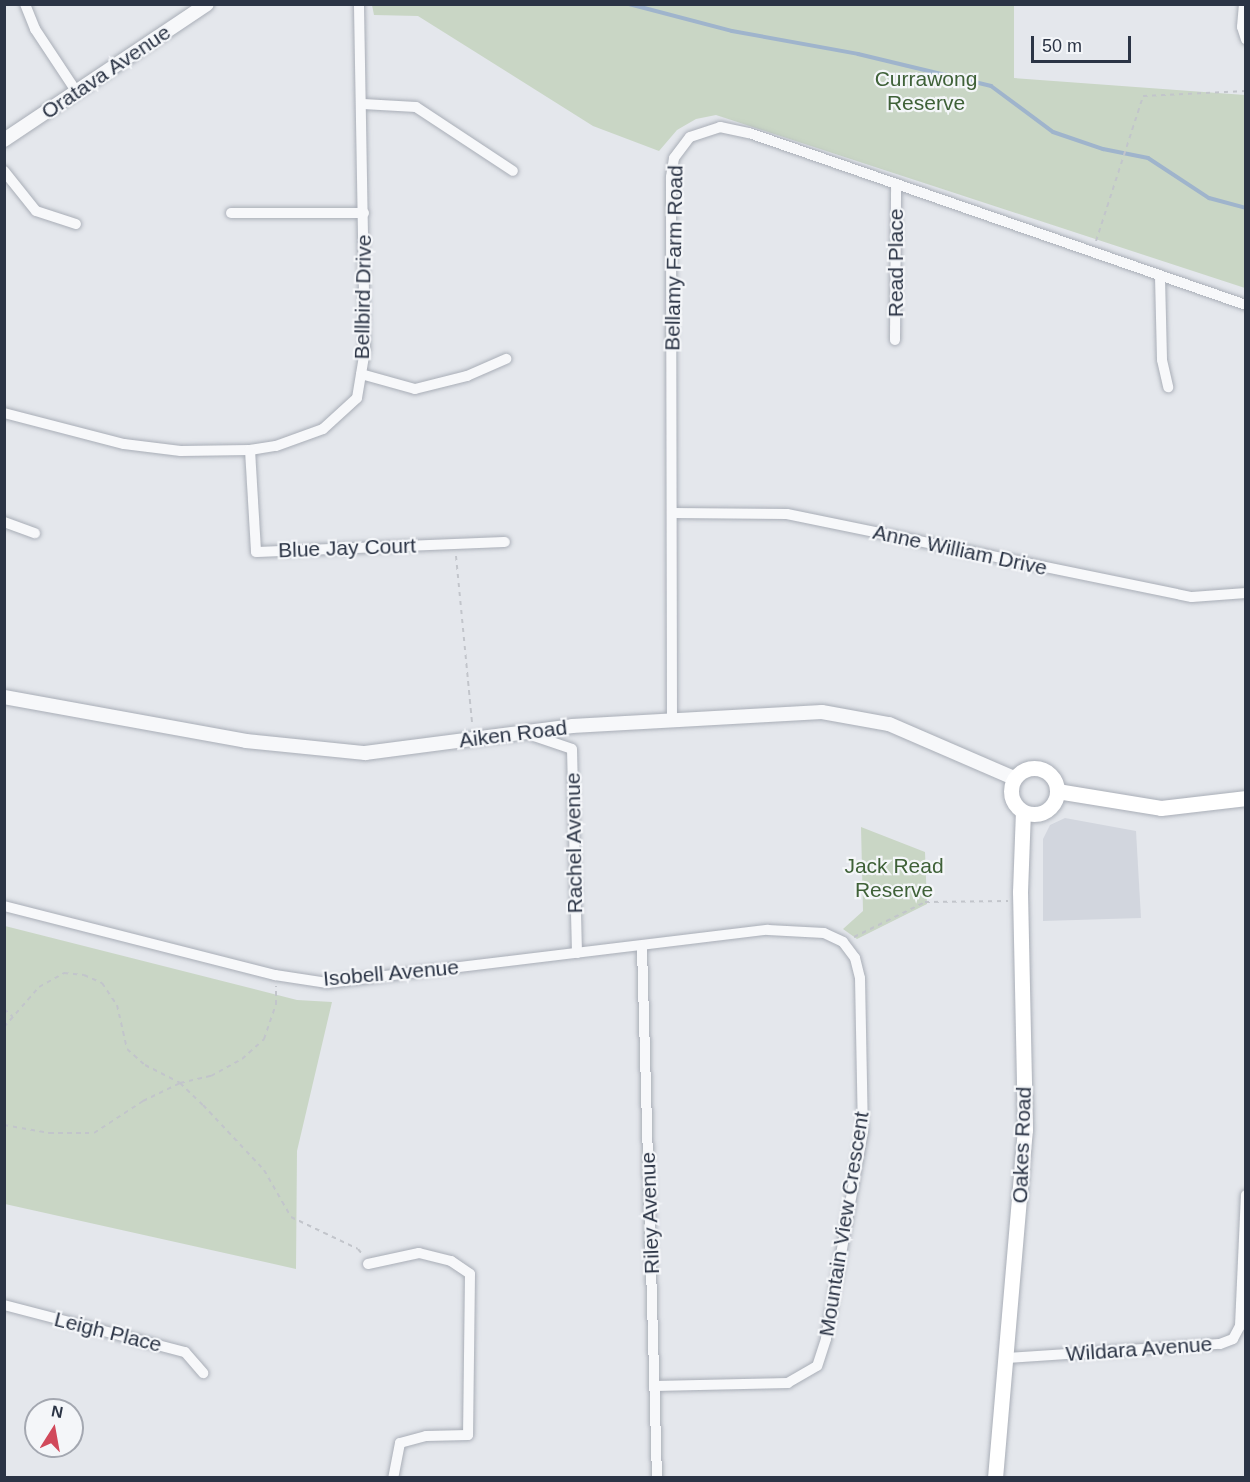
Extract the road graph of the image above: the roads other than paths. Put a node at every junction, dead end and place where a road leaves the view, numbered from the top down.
1 (25, 4) edge
2 (207, 4) edge
3 (359, 4) edge
4 (1244, 4) edge
5 (1245, 39) edge
6 (76, 91) junction
7 (363, 104) junction
8 (4, 140) edge
9 (4, 171) edge
10 (513, 171) dead end
11 (896, 186) junction
12 (231, 213) dead end
13 (364, 213) junction
14 (76, 224) dead end
15 (1161, 277) junction
16 (1245, 305) edge
17 (896, 340) dead end
18 (506, 359) dead end
19 (361, 374) junction
20 (1168, 387) dead end
21 (4, 413) edge
22 (250, 450) junction
23 (673, 513) junction
24 (4, 522) edge
25 (36, 533) dead end
26 (504, 542) dead end
27 (1245, 593) edge
28 (4, 697) edge
29 (672, 720) junction
30 (522, 732) junction
31 (1014, 778) junction
32 (1057, 791) junction
33 (1245, 798) edge
34 (1023, 812) junction
35 (4, 906) edge
36 (642, 948) junction
37 (577, 953) junction
38 (1245, 1195) edge
39 (368, 1264) road end
40 (4, 1305) edge
41 (1007, 1358) junction
42 (203, 1372) dead end
43 (655, 1386) junction
44 (393, 1478) edge
45 (657, 1478) edge
46 (995, 1478) edge

1 - 6 street
2 - 6 street, Oratava Avenue
3 - 7 street, Bellbird Drive
4 - 5 street
6 - 8 street, Oratava Avenue
7 - 10 street
7 - 13 street, Bellbird Drive
9 - 14 street
11 - 15 street, Bellamy Farm Road
11 - 17 street, Read Place
11 - 23 street, Bellamy Farm Road
12 - 13 street
13 - 19 street, Bellbird Drive
15 - 16 street, Bellamy Farm Road
15 - 20 street
18 - 19 street
19 - 22 street, Bellbird Drive
21 - 22 street, Bellbird Drive
22 - 26 street, Blue Jay Court
23 - 27 street, Anne William Drive
23 - 29 street, Bellamy Farm Road
24 - 25 street
28 - 30 street, Aiken Road
29 - 30 street, Aiken Road
29 - 31 street, Aiken Road
30 - 37 street, Rachel Avenue
31 - 32 main road
31 - 34 main road
32 - 33 main road
32 - 34 main road
34 - 41 main road, Oakes Road
35 - 37 street, Isobell Avenue
36 - 37 street, Isobell Avenue
36 - 43 street, Riley Avenue
36 - 43 street, Mountain View Crescent
38 - 41 street, Wildara Avenue
39 - 44 street
40 - 42 street, Leigh Place
41 - 46 main road, Oakes Road
43 - 45 street, Riley Avenue

